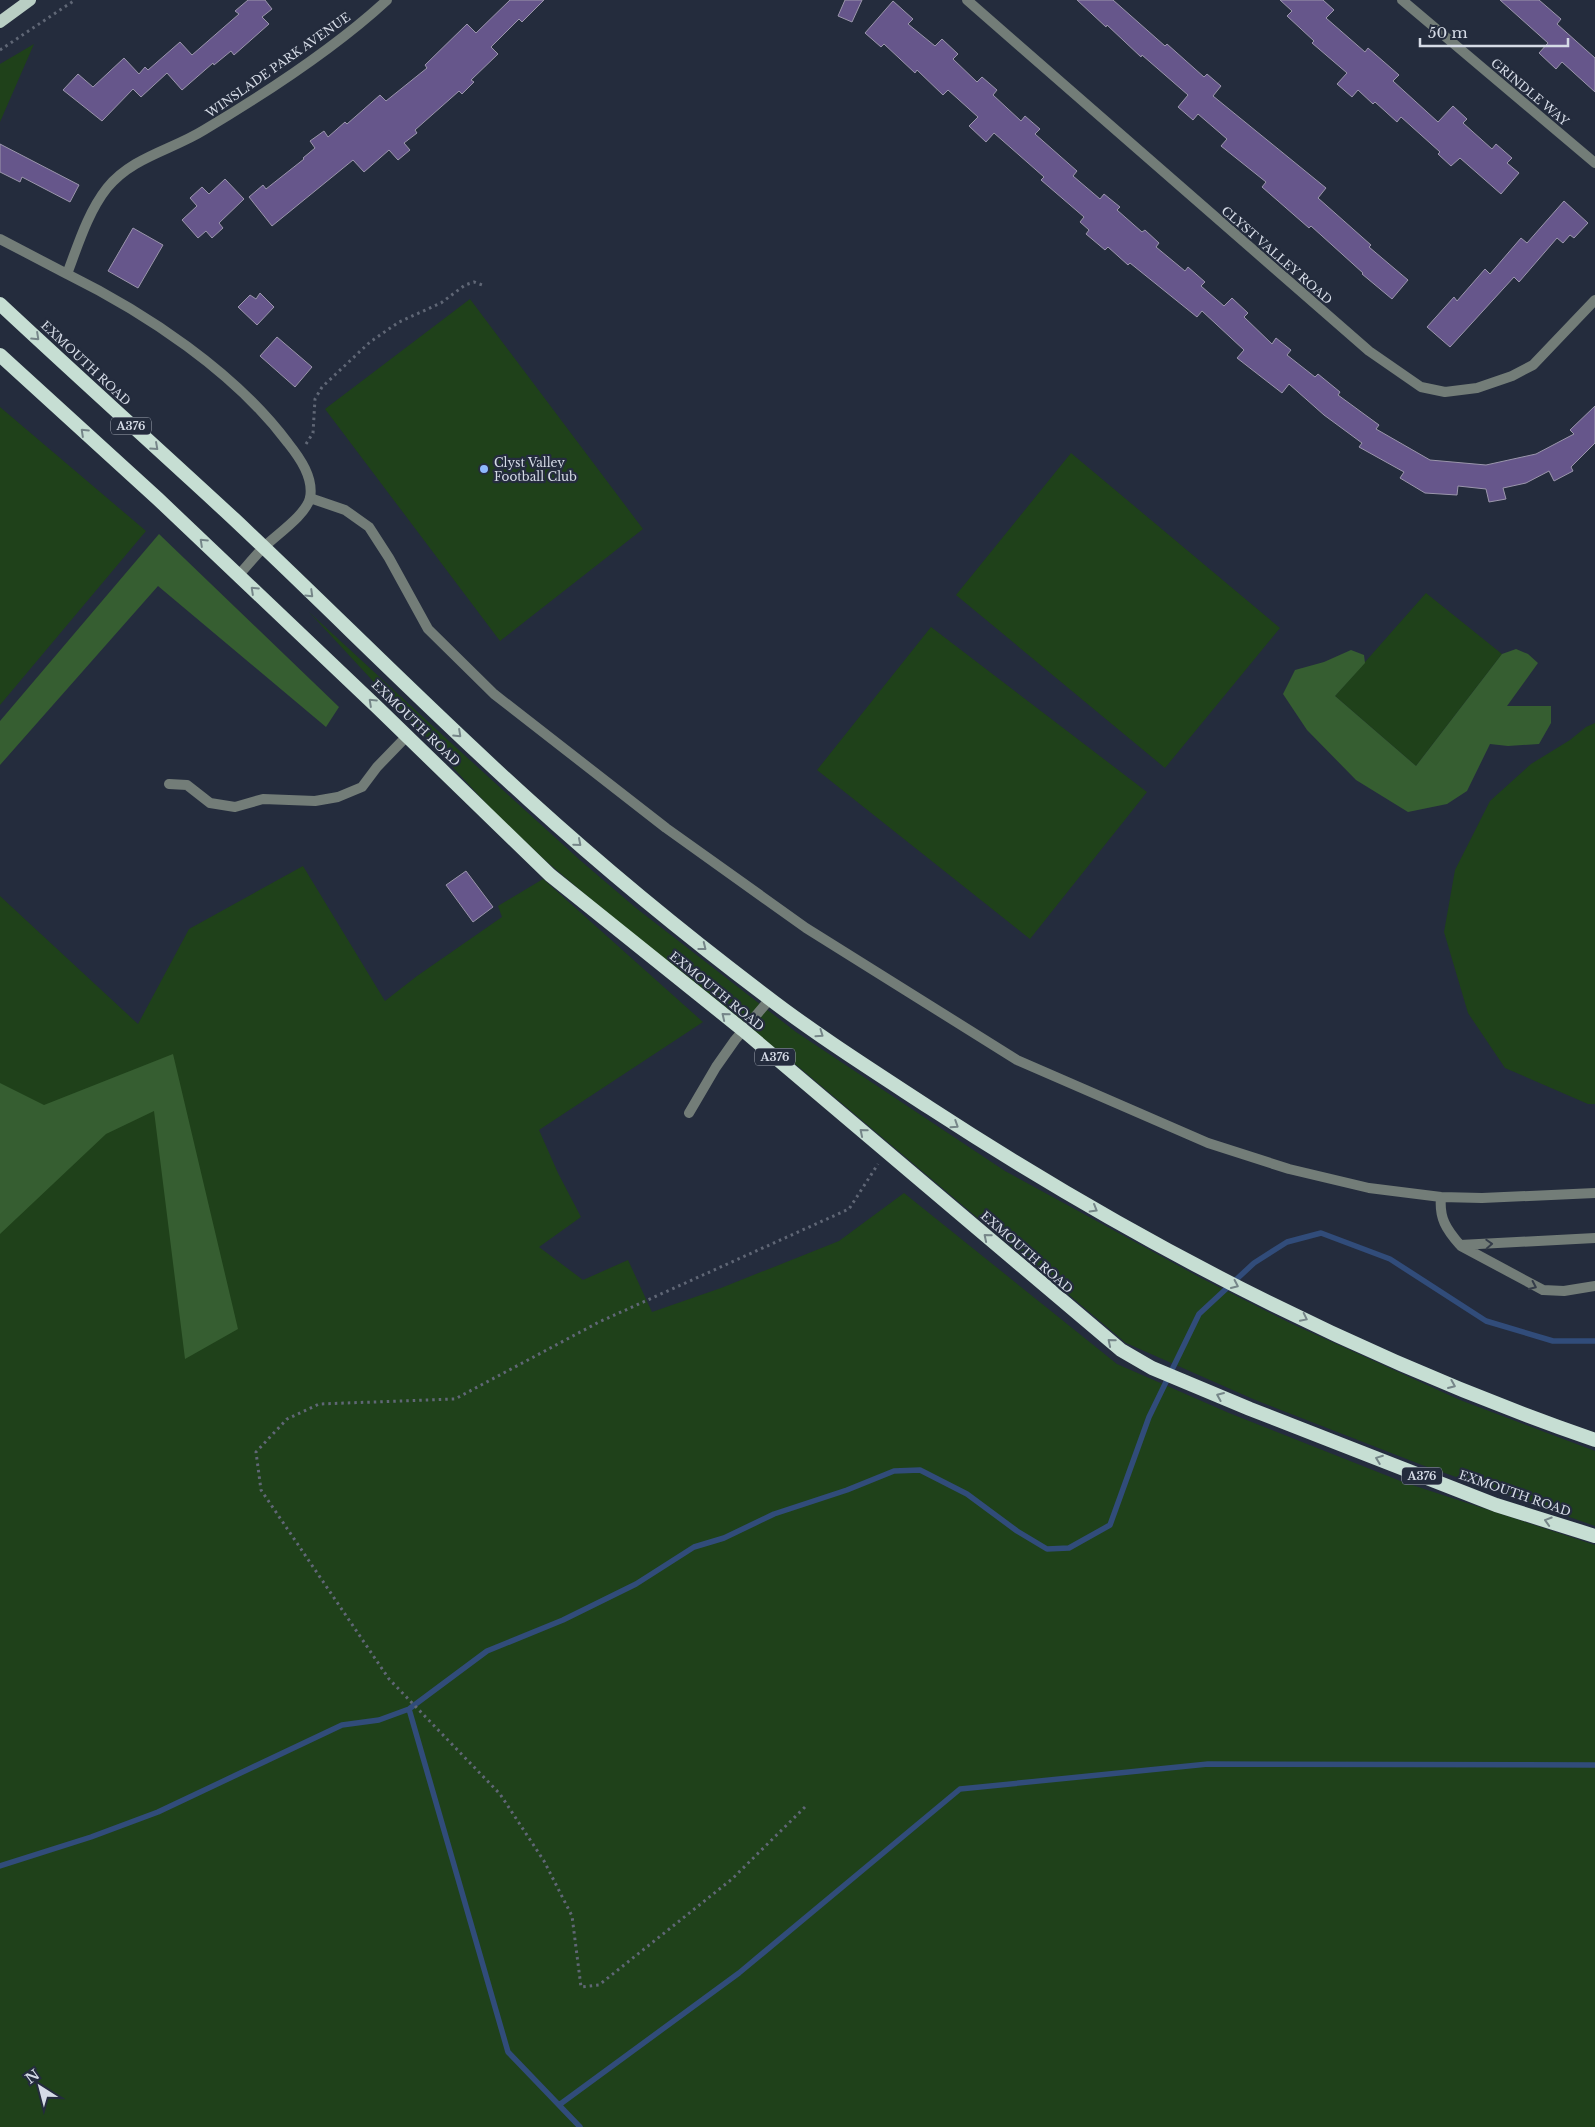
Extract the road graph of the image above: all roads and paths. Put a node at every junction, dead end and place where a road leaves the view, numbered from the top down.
1 (30, 0) edge
2 (75, 0) edge
3 (387, 0) edge
4 (967, 0) edge
5 (1402, 0) edge
6 (2, 20) edge
7 (0, 50) edge
8 (1595, 163) edge
9 (0, 239) edge
10 (67, 274) junction
11 (486, 286) dead end
12 (1595, 300) edge
13 (0, 304) edge
14 (0, 355) edge
15 (298, 456) junction
16 (310, 498) junction
17 (263, 548) junction
18 (238, 576) junction
19 (407, 736) junction
20 (169, 784) dead end
21 (770, 999) junction
22 (743, 1030) junction
23 (689, 1114) dead end
24 (886, 1151) junction
25 (1595, 1193) edge
26 (1441, 1197) junction
27 (1595, 1238) edge
28 (1460, 1245) junction
29 (1595, 1286) edge
30 (1595, 1440) edge
31 (1595, 1536) edge
32 (805, 1807) dead end

1 - 6 main road
2 - 7 path
3 - 10 street, WINSLADE PARK AVENUE
4 - 12 street, CLYST VALLEY ROAD
5 - 8 street, GRINDLE WAY
9 - 10 street
10 - 15 street
11 - 15 path
13 -> 17 highway, EXMOUTH ROAD / A376
18 -> 14 highway, EXMOUTH ROAD / A376
15 - 16 street
16 - 17 street
16 - 26 street
17 - 18 street
17 -> 21 highway, EXMOUTH ROAD / A376
19 -> 18 highway, EXMOUTH ROAD / A376
19 - 20 street
22 -> 19 highway, EXMOUTH ROAD / A376
21 - 22 street
21 -> 30 highway, EXMOUTH ROAD / A376
22 - 23 street
24 -> 22 highway, EXMOUTH ROAD / A376
31 -> 24 highway, EXMOUTH ROAD / A376
24 - 32 path
25 - 26 street
26 - 28 street
28 -> 27 street
28 -> 29 street

